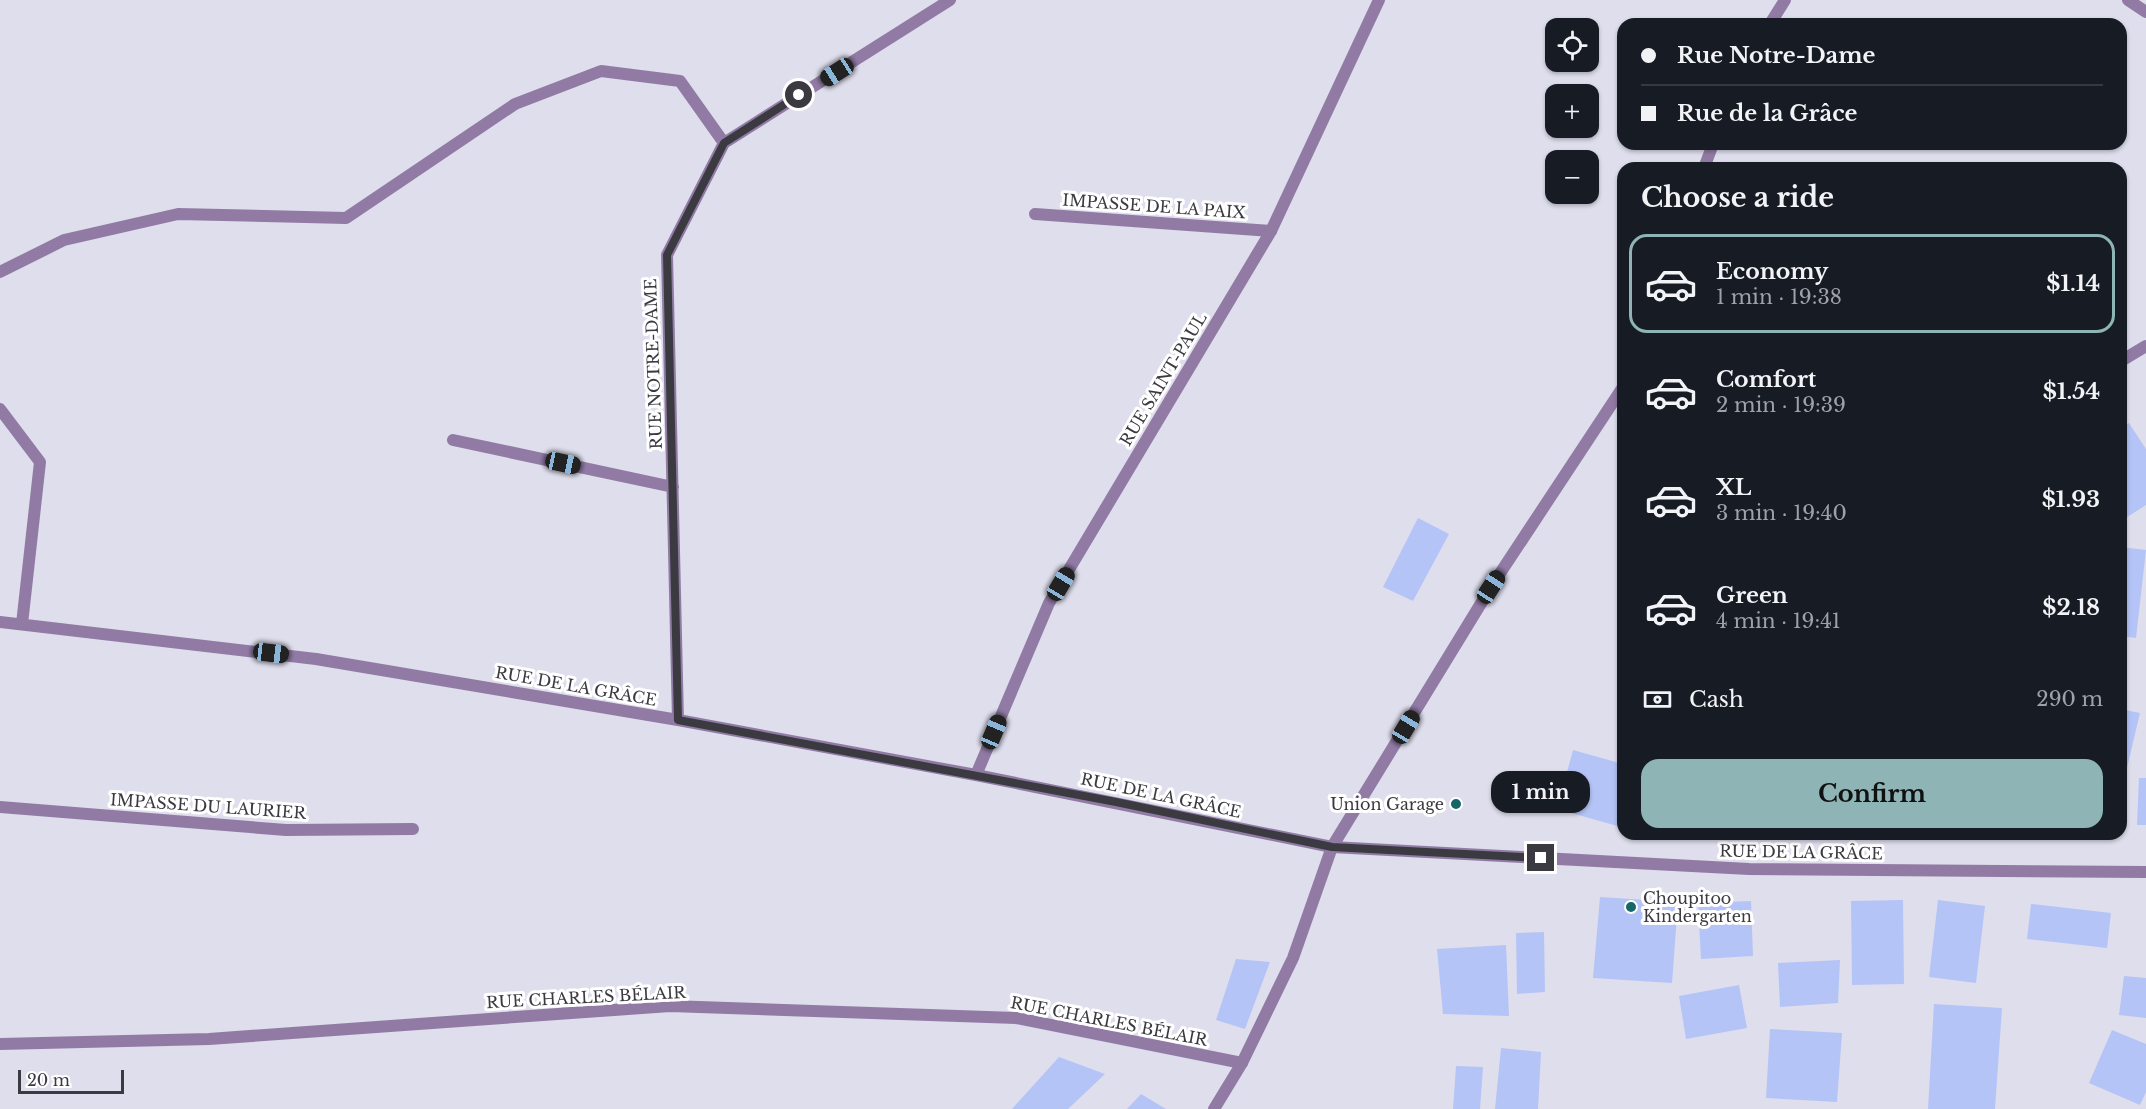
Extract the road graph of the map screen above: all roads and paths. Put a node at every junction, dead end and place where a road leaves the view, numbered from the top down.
1 (950, 0) edge
2 (1378, 0) edge
3 (1785, 0) edge
4 (2128, 0) edge
5 (2146, 12) edge
6 (1774, 18) edge
7 (724, 143) junction
8 (1035, 214) dead end
9 (1271, 231) junction
10 (0, 272) edge
11 (2146, 346) edge
12 (2127, 357) edge
13 (1617, 396) edge
14 (0, 409) edge
15 (453, 440) dead end
16 (673, 487) junction
17 (0, 622) edge
18 (22, 624) junction
19 (678, 720) junction
20 (976, 775) junction
21 (0, 807) edge
22 (413, 829) dead end
23 (1332, 847) junction
24 (2146, 872) edge
25 (0, 1044) edge
26 (1242, 1063) junction
27 (1214, 1109) edge

1 - 7 street
2 - 9 street, RUE SAINT-PAUL
3 - 6 street
4 - 5 street
7 - 10 street
7 - 16 street, RUE NOTRE-DAME
8 - 9 street, IMPASSE DE LA PAIX
9 - 20 street, RUE SAINT-PAUL
11 - 12 street
13 - 23 street
14 - 18 street
15 - 16 street
16 - 19 street, RUE NOTRE-DAME
17 - 18 street, RUE DE LA GRÂCE
18 - 19 street, RUE DE LA GRÂCE
19 - 20 street, RUE DE LA GRÂCE
20 - 23 street, RUE DE LA GRÂCE
21 - 22 street, IMPASSE DU LAURIER
23 - 24 street, RUE DE LA GRÂCE
23 - 26 street
25 - 26 street, RUE CHARLES BÉLAIR
26 - 27 street

